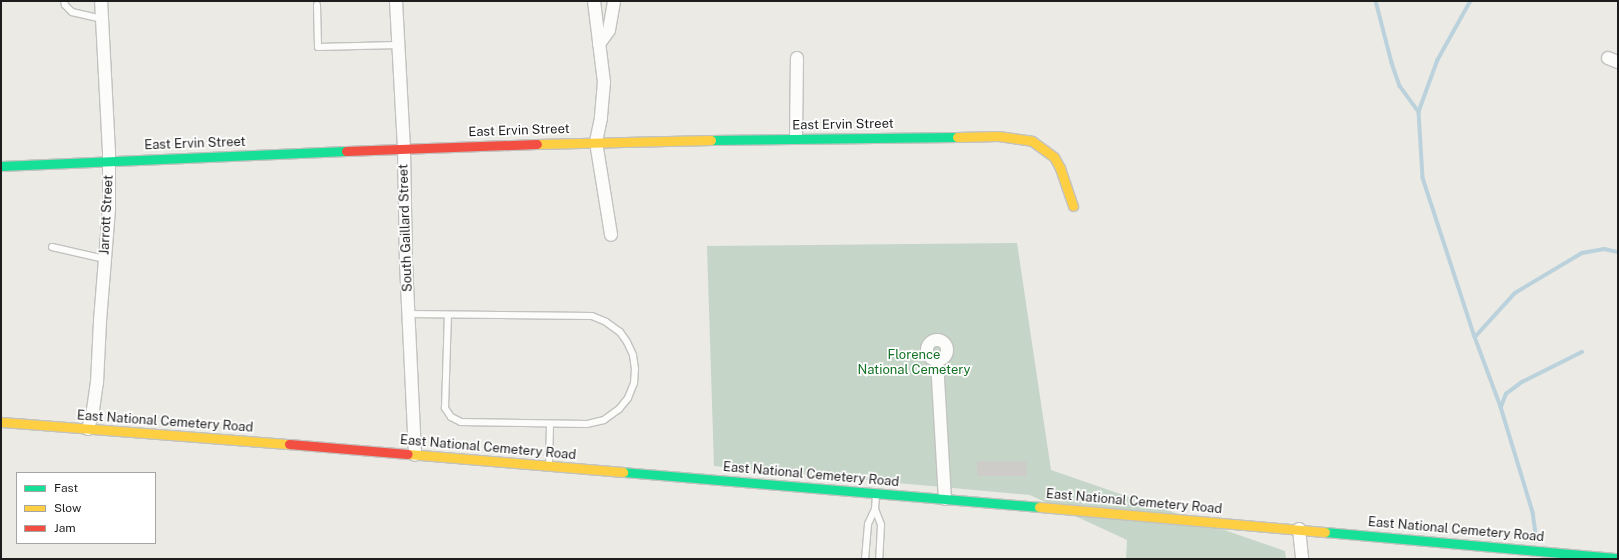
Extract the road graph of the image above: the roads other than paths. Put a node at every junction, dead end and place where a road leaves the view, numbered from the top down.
1 (64, 1) edge
2 (101, 1) edge
3 (396, 1) edge
4 (594, 1) edge
5 (614, 1) edge
6 (317, 4) dead end
7 (102, 19) junction
8 (599, 44) junction
9 (398, 46) junction
10 (797, 58) dead end
11 (796, 138) junction
12 (596, 142) junction
13 (404, 148) junction
14 (109, 162) junction
15 (1, 166) edge
16 (1072, 206) dead end
17 (611, 235) dead end
18 (52, 247) dead end
19 (105, 259) junction
20 (409, 314) junction
21 (448, 315) junction
22 (937, 360) dead end
23 (1, 422) edge
24 (550, 424) junction
25 (88, 429) junction
26 (415, 455) junction
27 (548, 466) junction
28 (876, 493) junction
29 (945, 499) junction
30 (875, 509) junction
31 (1299, 530) junction
32 (1618, 558) edge
33 (865, 559) edge
34 (879, 559) edge
35 (1302, 559) edge

1 - 7 lane
2 - 7 street, Jarrott Street
3 - 9 street, South Gaillard Street
4 - 8 street
5 - 8 street
6 - 9 lane
7 - 14 street, Jarrott Street
8 - 12 street
9 - 13 street, South Gaillard Street
10 - 11 street
11 - 12 street, East Ervin Street
11 - 16 street, East Ervin Street
12 - 13 street, East Ervin Street
12 - 17 street
13 - 14 street, East Ervin Street
13 - 20 street, South Gaillard Street
14 - 15 street, East Ervin Street
14 - 19 street, Jarrott Street
18 - 19 lane
19 - 25 street, Jarrott Street
20 - 21 lane
20 - 26 street, South Gaillard Street
21 - 24 lane
21 - 24 lane
22 - 29 street
23 - 25 street, East National Cemetery Road
24 - 27 lane
25 - 26 street, East National Cemetery Road
26 - 27 street, East National Cemetery Road
27 - 28 street, East National Cemetery Road
28 - 29 street, East National Cemetery Road
28 - 30 lane
29 - 31 street, East National Cemetery Road
30 - 33 lane
30 - 34 lane
31 - 32 street, East National Cemetery Road
31 - 35 street

